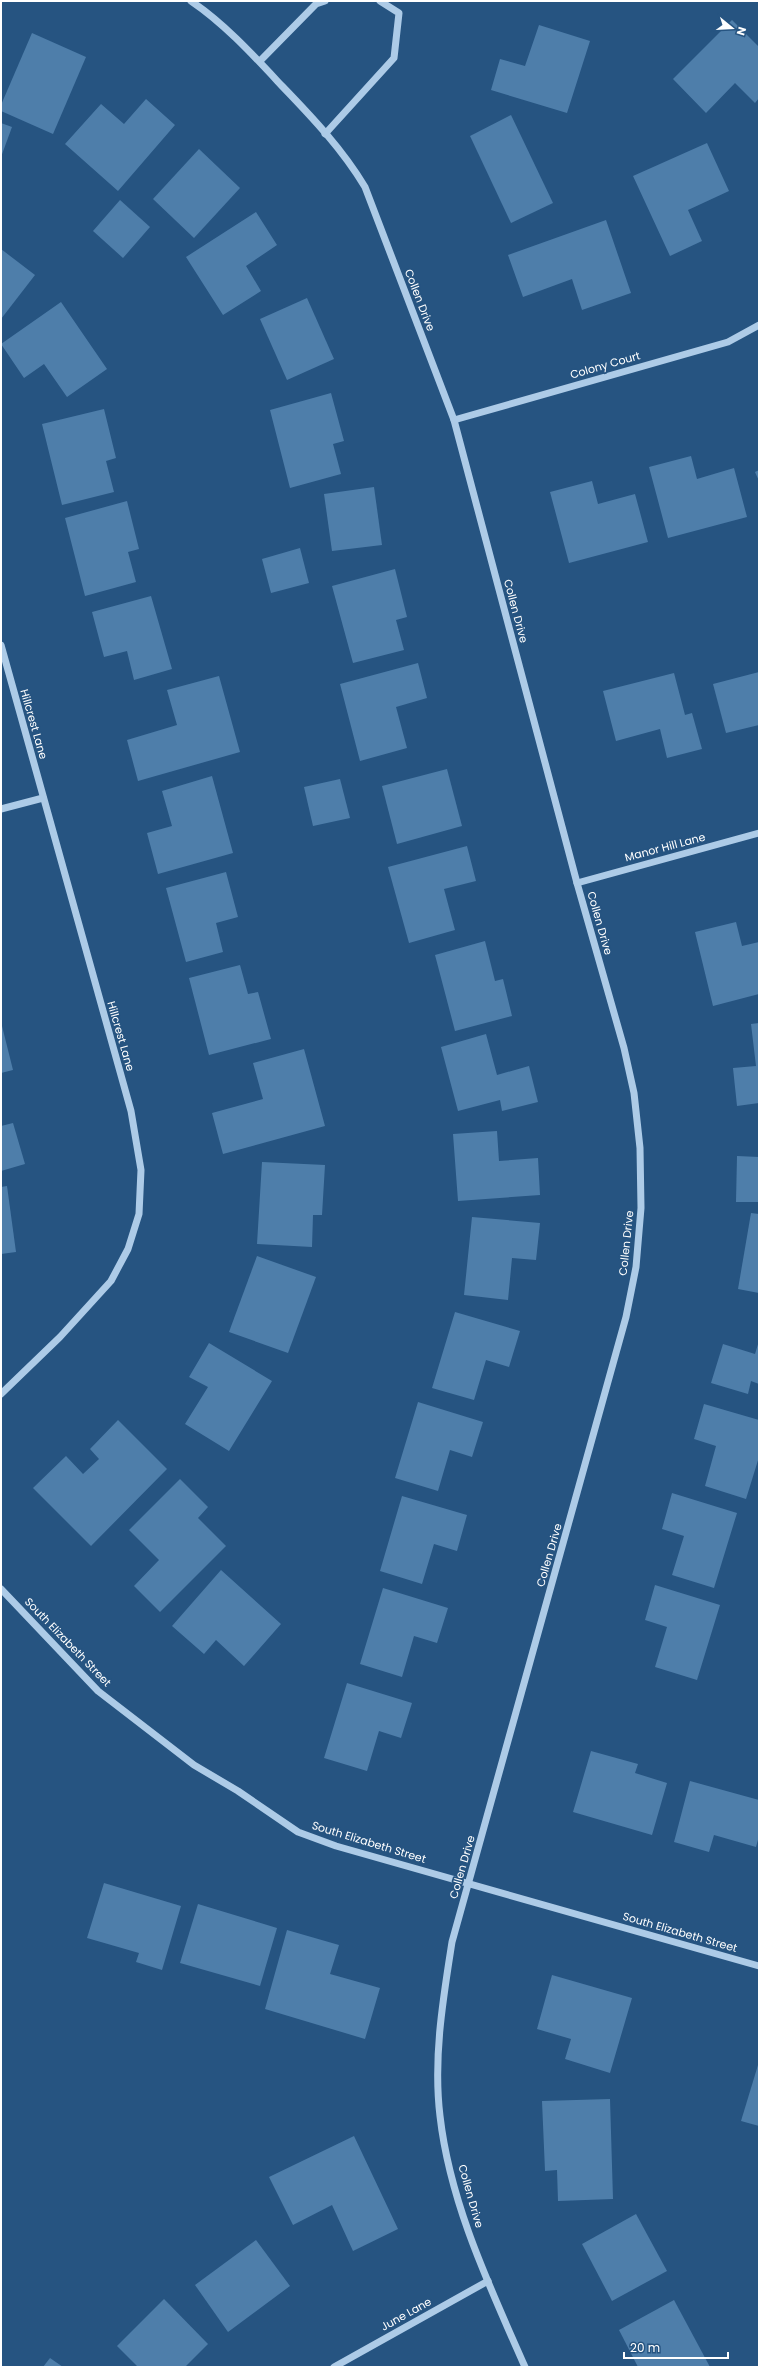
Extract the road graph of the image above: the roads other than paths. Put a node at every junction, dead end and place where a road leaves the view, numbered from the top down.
1 (191, 1) edge
2 (326, 1) edge
3 (380, 1) edge
4 (260, 61) junction
5 (325, 134) junction
6 (759, 325) edge
7 (454, 420) junction
8 (1, 645) edge
9 (43, 798) junction
10 (1, 808) edge
11 (759, 833) edge
12 (577, 883) junction
13 (1, 1394) edge
14 (1, 1589) edge
15 (468, 1883) junction
16 (759, 1966) edge
17 (488, 2281) junction
18 (334, 2367) edge
19 (525, 2367) edge

1 - 4 street, Collen Drive
2 - 4 street
3 - 5 street
4 - 5 street, Collen Drive
5 - 7 street, Collen Drive
6 - 7 street, Colony Court
7 - 12 street, Collen Drive
8 - 9 street, Hillcrest Lane
9 - 10 street
9 - 13 street, Hillcrest Lane
11 - 12 street, Manor Hill Lane
12 - 15 street, Collen Drive
14 - 15 street, South Elizabeth Street
15 - 16 street, South Elizabeth Street
15 - 17 street, Collen Drive
17 - 18 street, June Lane
17 - 19 street, Collen Drive

